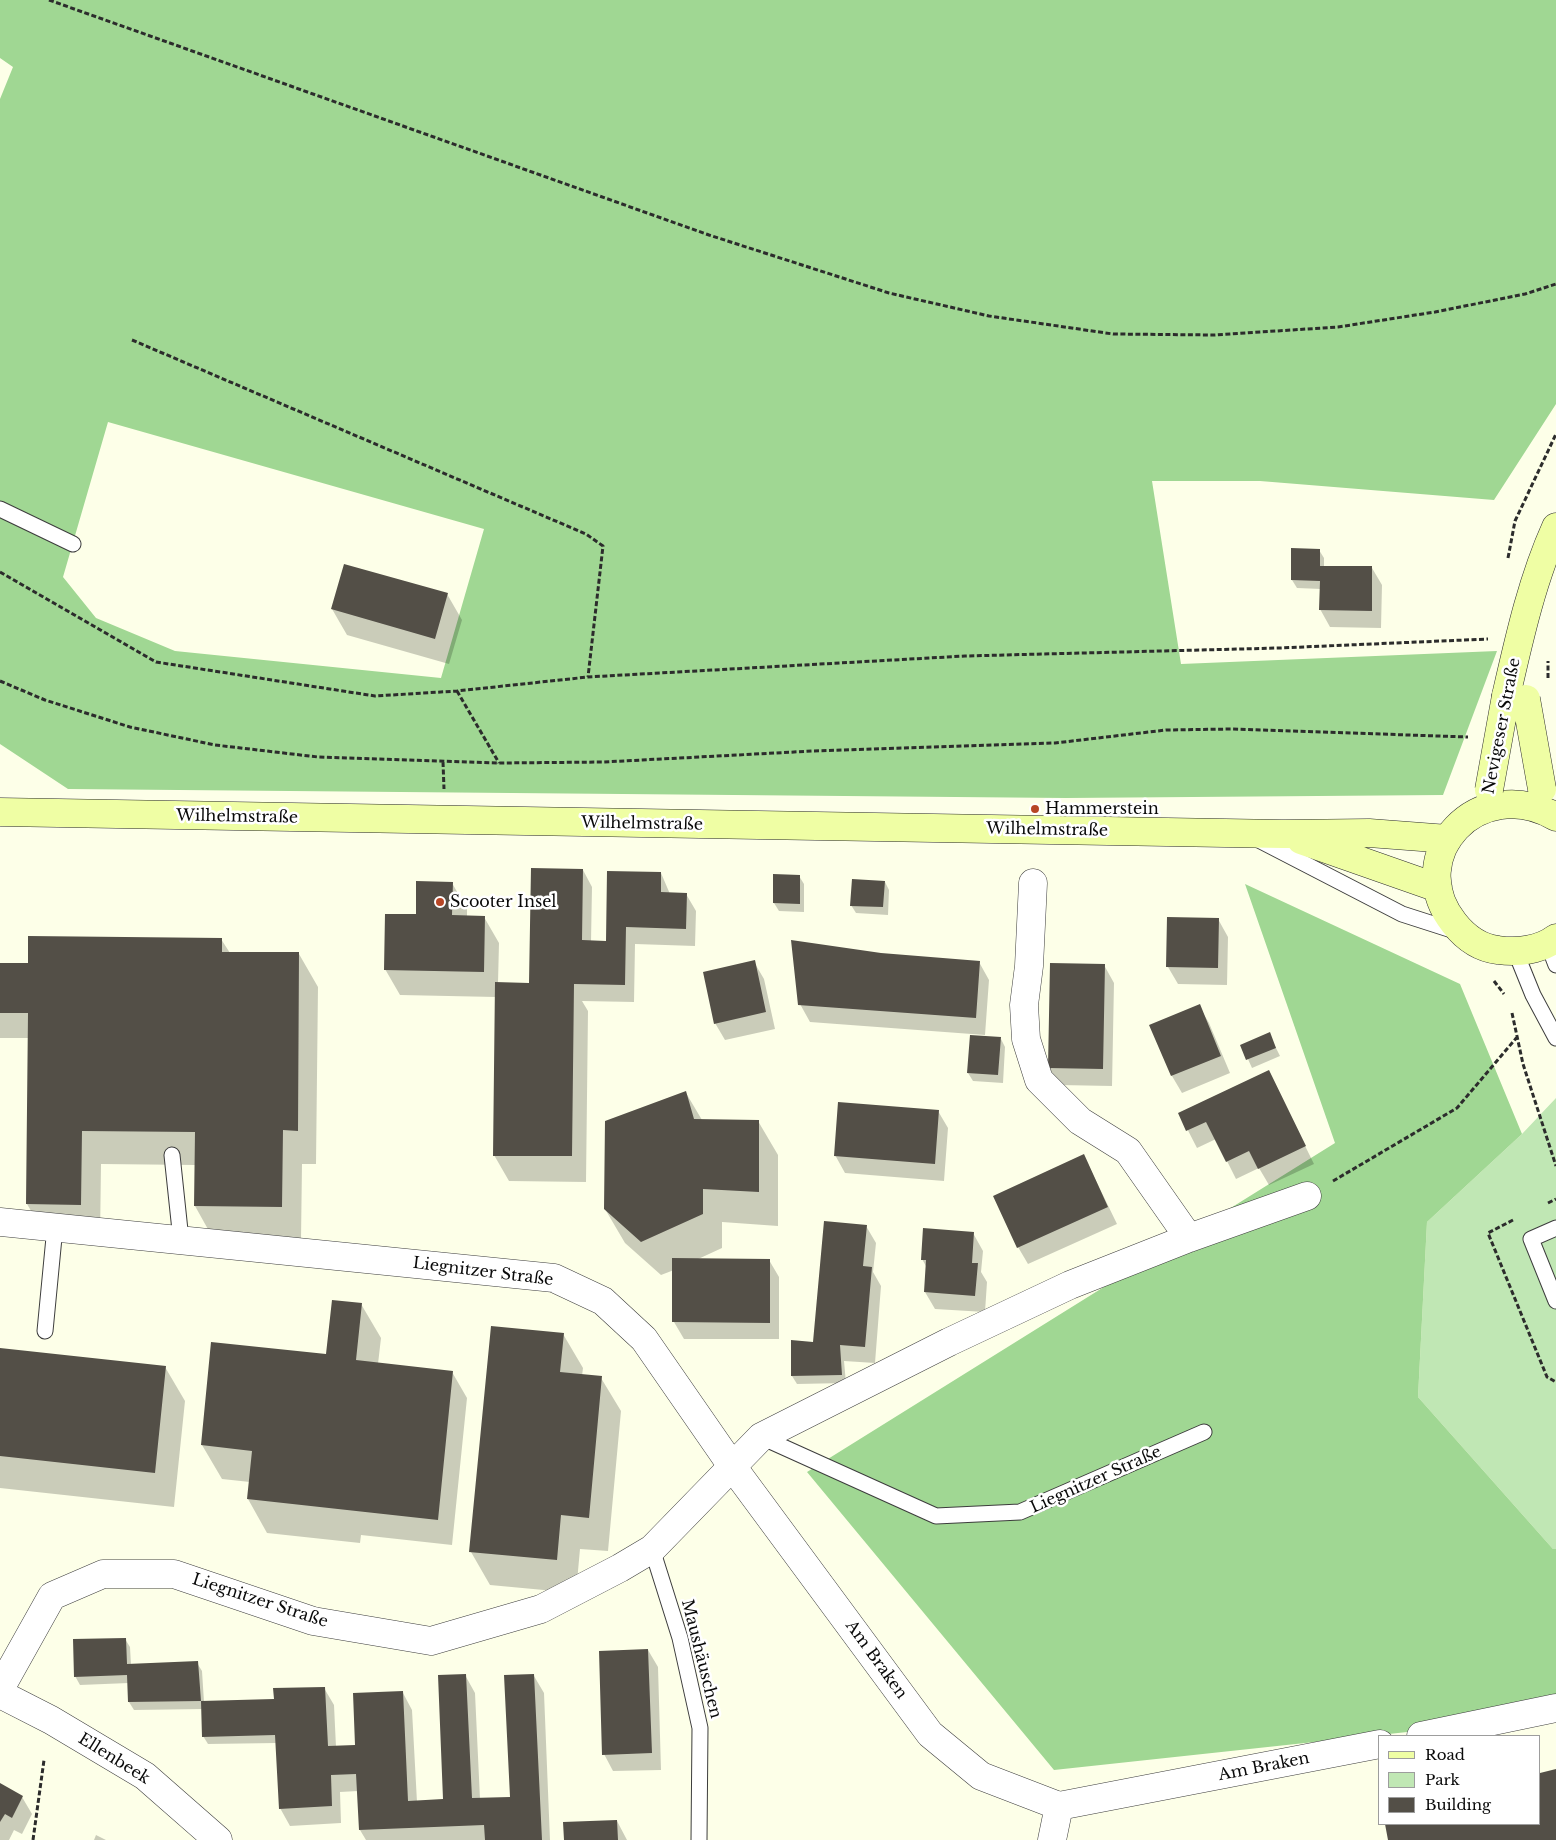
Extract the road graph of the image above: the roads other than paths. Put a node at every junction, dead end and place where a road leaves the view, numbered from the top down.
1 (0, 509) edge
2 (1556, 526) edge
3 (73, 544) dead end
4 (1516, 697) junction
5 (1487, 799) junction
6 (1548, 806) edge
7 (0, 812) edge
8 (1244, 833) junction
9 (1283, 834) junction
10 (1448, 839) junction
11 (1033, 883) dead end
12 (1438, 888) junction
13 (1462, 934) junction
14 (1553, 949) edge
15 (1516, 953) junction
16 (1556, 1038) edge
17 (172, 1155) dead end
18 (1307, 1196) road end
19 (0, 1222) edge
20 (55, 1227) junction
21 (1556, 1228) edge
22 (1189, 1238) junction
23 (181, 1240) junction
24 (1556, 1300) edge
25 (45, 1332) dead end
26 (1204, 1432) dead end
27 (761, 1437) junction
28 (732, 1466) junction
29 (652, 1550) junction
30 (0, 1689) edge
31 (0, 1694) edge
32 (1556, 1708) edge
33 (1426, 1735) edge
34 (1378, 1744) edge
35 (1059, 1806) junction
36 (218, 1840) edge
37 (699, 1840) edge
38 (1052, 1840) edge

1 - 3 lane
2 - 4 main road, Nevigeser Straße
4 - 5 main road, Nevigeser Straße, bridge
4 - 6 main road, Nevigeser Straße, bridge
5 - 6 main road
5 - 10 main road
7 - 8 main road, Wilhelmstraße
8 - 9 main road, Wilhelmstraße
8 - 13 lane
9 - 10 main road, Wilhelmstraße
9 - 12 main road, Wilhelmstraße
10 - 12 main road
11 - 22 street
12 - 13 main road
13 - 15 main road
14 - 15 main road
15 - 16 lane
17 - 23 lane
18 - 22 street, Liegnitzer Straße
19 - 20 street, Liegnitzer Straße
20 - 23 street, Liegnitzer Straße
20 - 25 lane
21 - 24 lane
22 - 27 street, Liegnitzer Straße
23 - 28 street, Liegnitzer Straße
26 - 27 lane, Liegnitzer Straße
27 - 28 street, Liegnitzer Straße
28 - 29 street, Liegnitzer Straße
28 - 35 street, Am Braken
29 - 30 street, Liegnitzer Straße
29 - 37 lane, Maushäuschen
31 - 36 street, Ellenbeek
32 - 33 street
34 - 35 street, Am Braken
35 - 38 street

